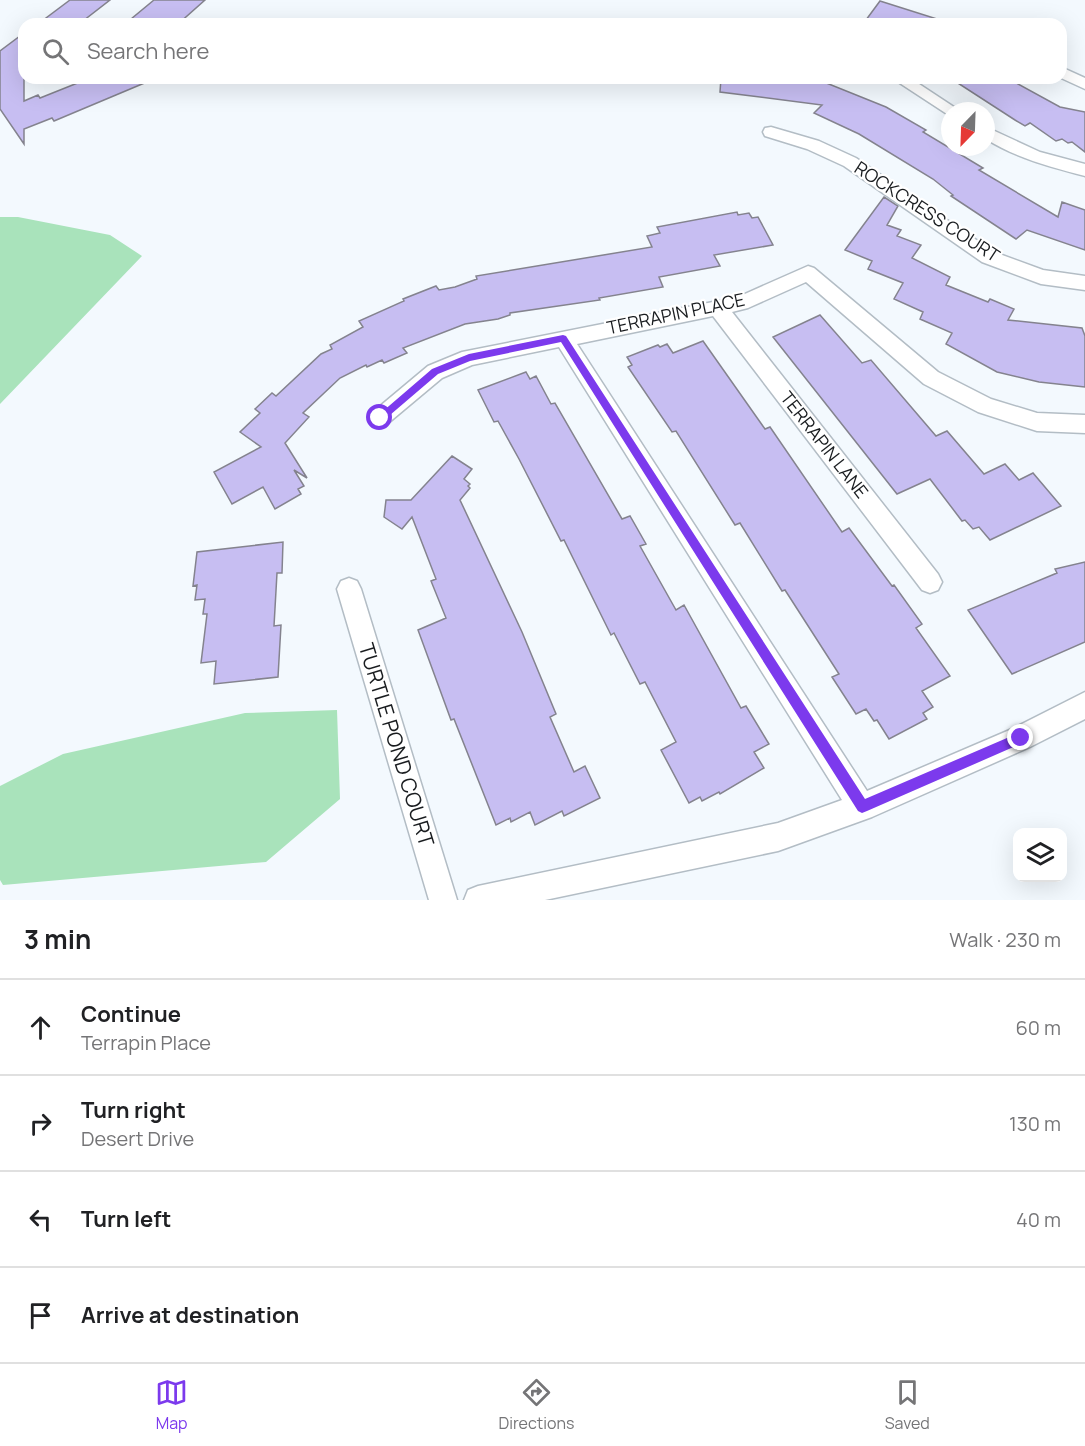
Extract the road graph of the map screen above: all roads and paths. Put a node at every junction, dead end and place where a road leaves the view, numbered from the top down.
1 (1067, 75) edge
2 (909, 84) edge
3 (1085, 84) edge
4 (941, 104) edge
5 (771, 132) dead end
6 (995, 138) edge
7 (1085, 170) edge
8 (1085, 283) edge
9 (717, 307) junction
10 (563, 338) junction
11 (380, 418) dead end
12 (1085, 424) edge
13 (930, 582) dead end
14 (349, 589) dead end
15 (1085, 705) edge
16 (862, 807) junction
17 (443, 900) edge
18 (478, 900) edge

1 - 3 street
2 - 4 street
5 - 8 street, ROCKCRESS COURT
6 - 7 street
9 - 10 street, TERRAPIN PLACE
9 - 12 street, TERRAPIN PLACE
9 - 13 street, TERRAPIN LANE
10 - 11 street, TERRAPIN PLACE
10 - 16 street
14 - 17 street, TURTLE POND COURT
15 - 16 street
16 - 18 street

